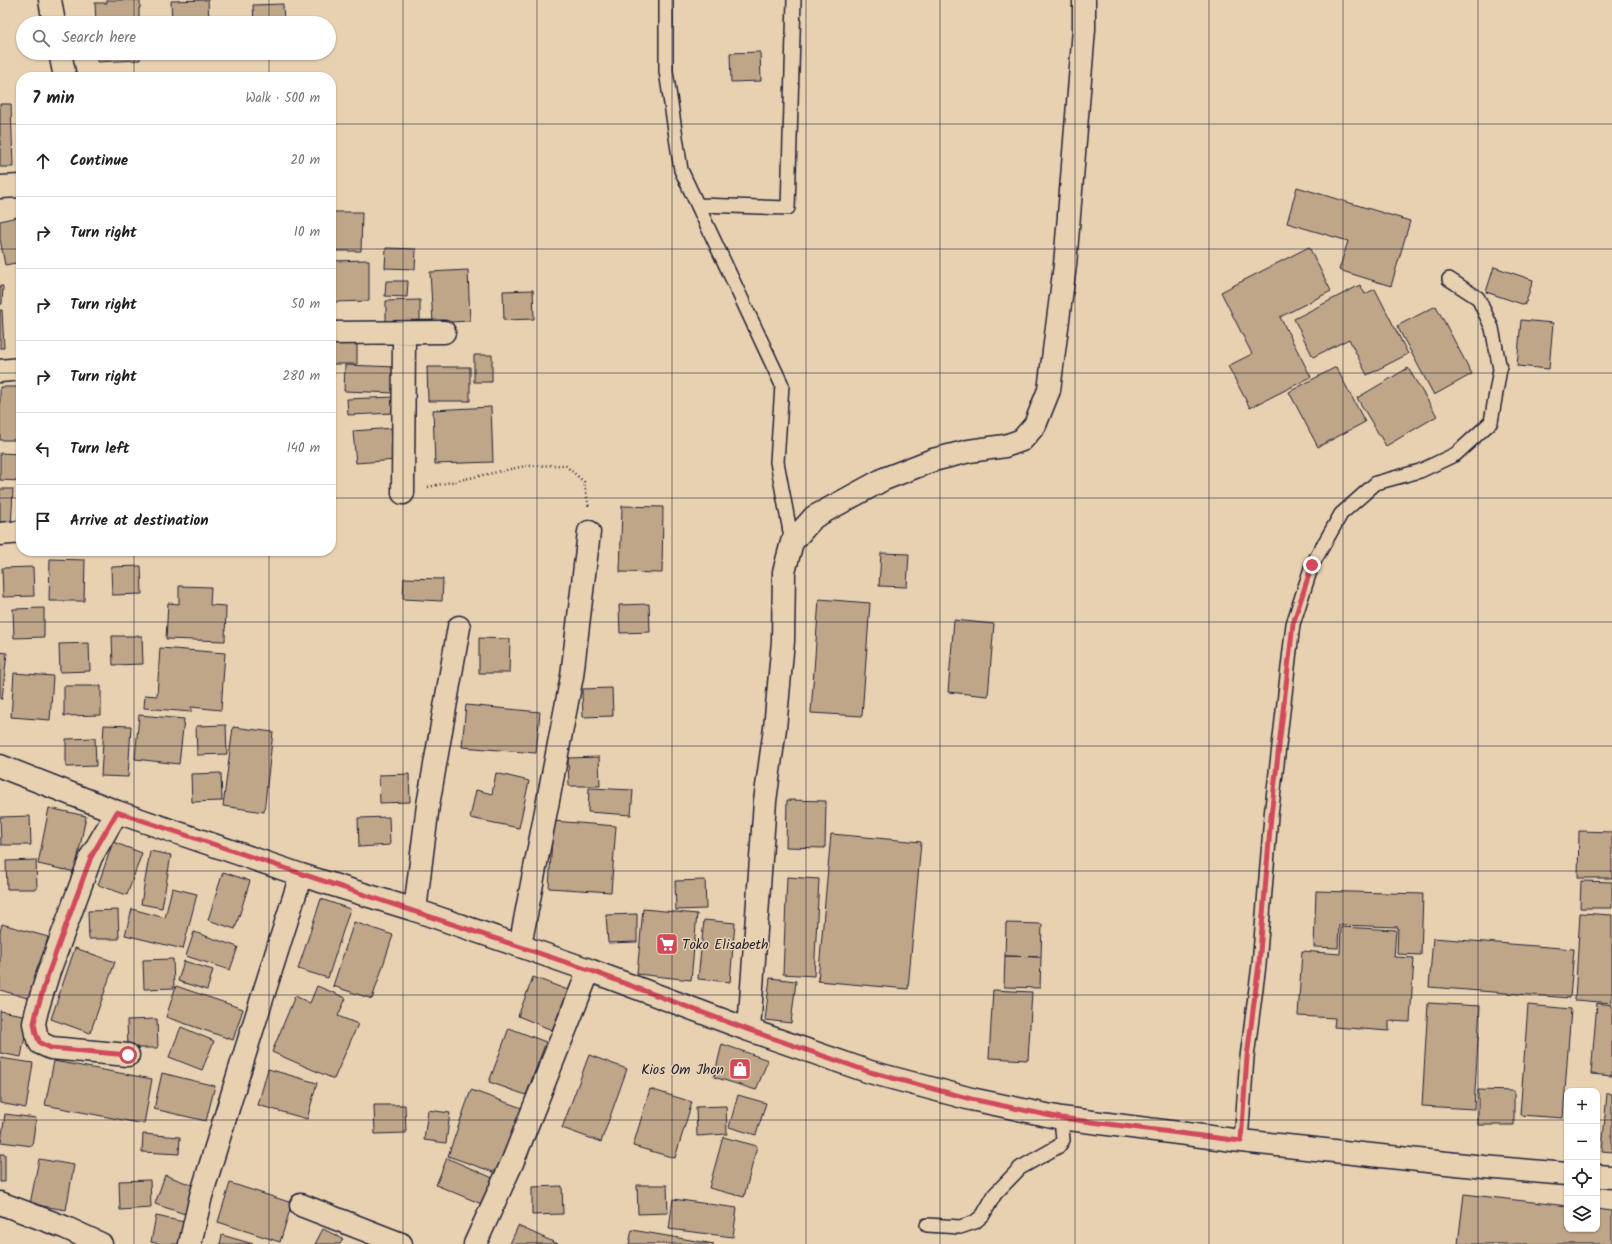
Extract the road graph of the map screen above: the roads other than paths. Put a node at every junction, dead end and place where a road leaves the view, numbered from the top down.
1 (50, 0) edge
2 (666, 0) edge
3 (794, 0) edge
4 (1084, 0) edge
5 (53, 16) edge
6 (61, 60) edge
7 (64, 72) edge
8 (16, 186) edge
9 (0, 187) edge
10 (698, 205) junction
11 (1449, 279) dead end
12 (444, 332) dead end
13 (336, 333) edge
14 (404, 333) junction
15 (16, 369) edge
16 (0, 371) edge
17 (403, 493) road end
18 (16, 532) edge
19 (588, 532) road end
20 (0, 534) edge
21 (792, 542) junction
22 (459, 627) dead end
23 (0, 766) edge
24 (117, 812) junction
25 (301, 875) junction
26 (415, 910) junction
27 (520, 946) junction
28 (589, 970) junction
29 (749, 1030) junction
30 (128, 1055) dead end
31 (1061, 1118) junction
32 (1241, 1141) junction
33 (1564, 1174) edge
34 (1600, 1176) edge
35 (1612, 1177) edge
36 (0, 1203) edge
37 (302, 1205) dead end
38 (927, 1225) dead end
39 (101, 1244) edge
40 (190, 1244) edge
41 (402, 1244) edge
42 (475, 1244) edge

1 - 5 street
2 - 10 lane
3 - 10 lane
4 - 21 street
6 - 7 street
8 - 9 street
10 - 21 lane
11 - 32 lane
12 - 14 street
13 - 14 street
14 - 17 street
15 - 16 street
18 - 20 street
19 - 27 street
21 - 29 street
22 - 26 street
23 - 24 street
24 - 25 street
24 - 30 street
25 - 26 street
25 - 40 street
26 - 27 street
27 - 28 street
28 - 29 street
28 - 42 street
29 - 31 street
31 - 32 street
31 - 38 lane
32 - 33 street
34 - 35 street
36 - 39 street
37 - 41 street

